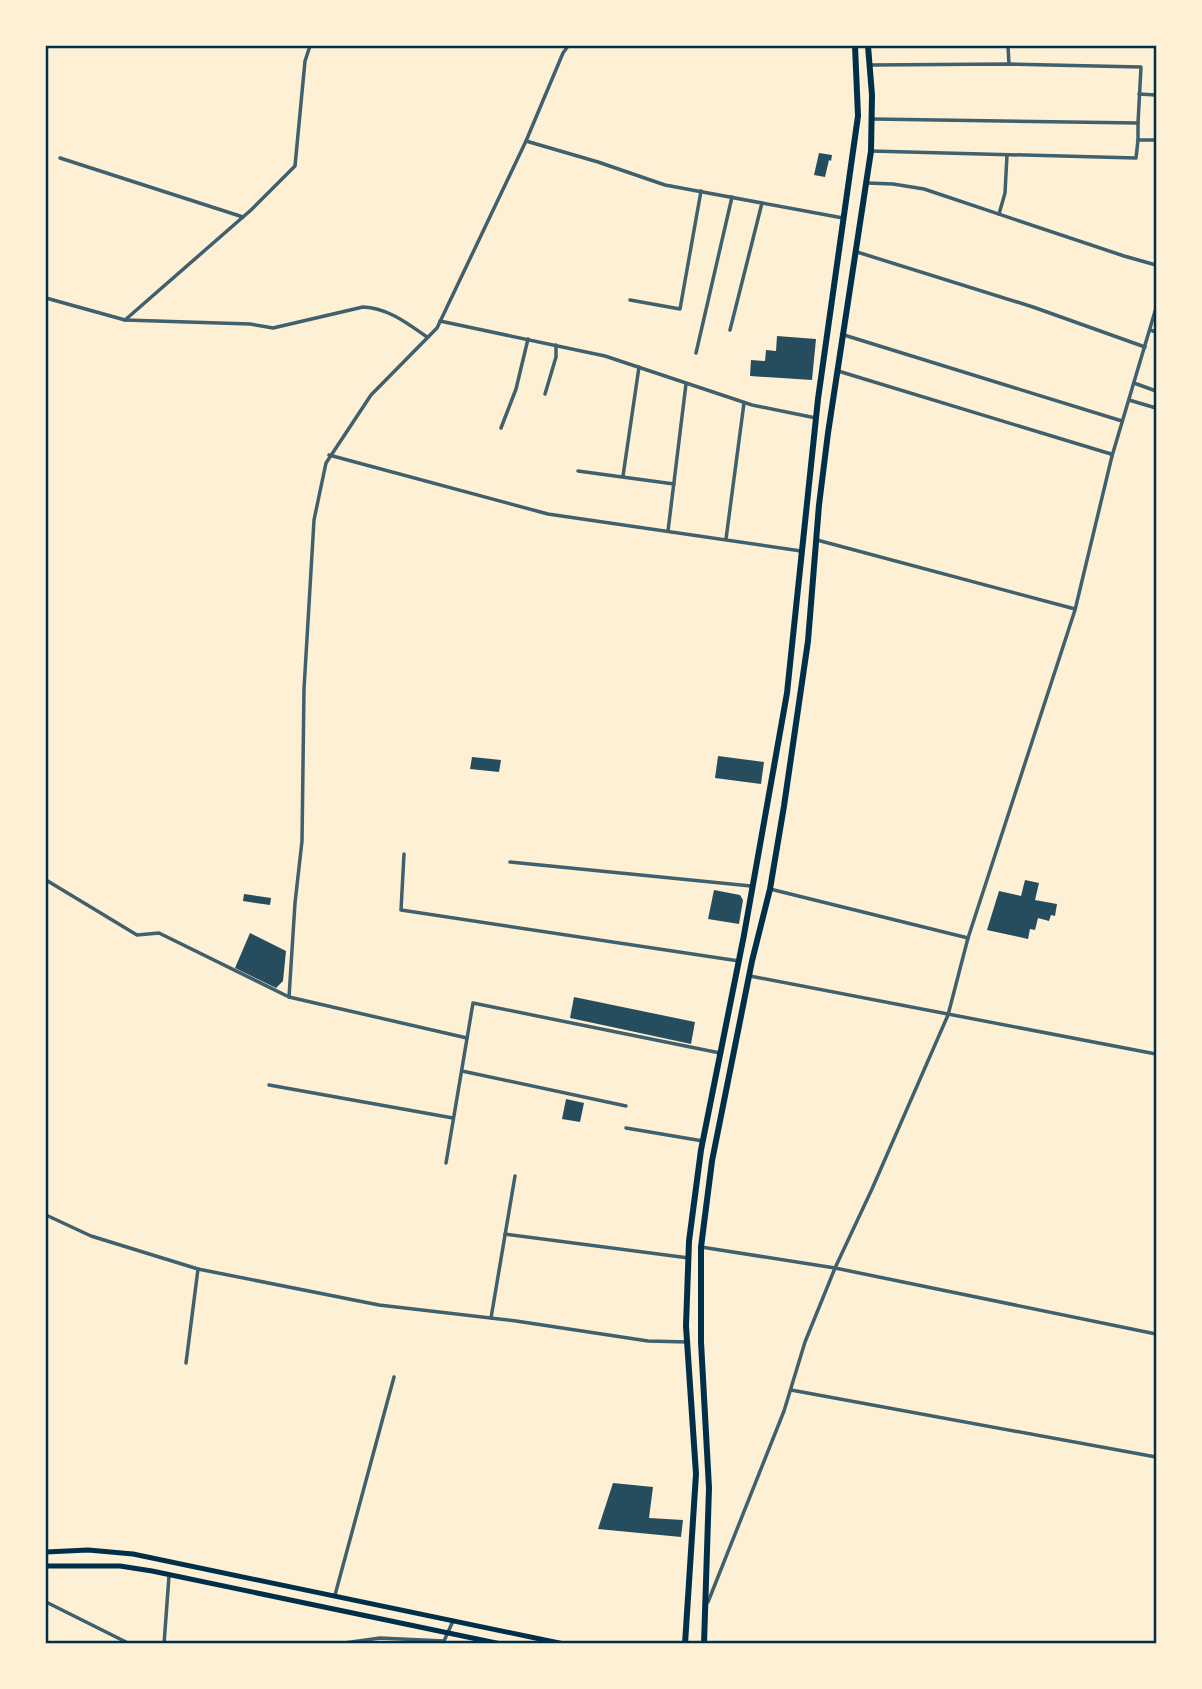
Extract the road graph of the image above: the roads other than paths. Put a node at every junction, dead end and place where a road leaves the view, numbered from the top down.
1 (310, 46) edge
2 (568, 46) edge
3 (855, 46) edge
4 (869, 46) edge
5 (1008, 46) edge
6 (1009, 64) junction
7 (869, 65) junction
8 (1139, 94) junction
9 (1157, 95) edge
10 (873, 119) junction
11 (1138, 123) junction
12 (1138, 140) junction
13 (1157, 140) edge
14 (526, 141) junction
15 (871, 151) junction
16 (1007, 155) junction
17 (60, 158) dead end
18 (867, 183) junction
19 (701, 191) junction
20 (733, 197) junction
21 (762, 203) junction
22 (999, 214) junction
23 (243, 217) junction
24 (845, 218) junction
25 (857, 252) junction
26 (1157, 265) edge
27 (46, 298) edge
28 (630, 300) dead end
29 (1157, 308) edge
30 (125, 320) junction
31 (440, 321) junction
32 (730, 330) dead end
33 (1150, 330) junction
34 (1157, 332) edge
35 (844, 335) junction
36 (427, 337) junction
37 (528, 340) junction
38 (556, 345) junction
39 (1145, 346) junction
40 (696, 353) dead end
41 (639, 368) junction
42 (838, 371) junction
43 (1134, 383) junction
44 (687, 384) junction
45 (1157, 391) edge
46 (545, 394) dead end
47 (1129, 400) junction
48 (744, 403) junction
49 (1157, 408) edge
50 (816, 418) junction
51 (1122, 421) junction
52 (501, 428) dead end
53 (329, 455) junction
54 (1112, 456) junction
55 (578, 471) dead end
56 (623, 476) junction
57 (674, 484) junction
58 (668, 531) junction
59 (726, 540) junction
60 (817, 540) junction
61 (801, 551) junction
62 (1075, 610) junction
63 (404, 854) dead end
64 (510, 862) dead end
65 (46, 880) edge
66 (753, 887) junction
67 (769, 889) junction
68 (968, 938) junction
69 (739, 961) junction
70 (750, 976) junction
71 (289, 997) junction
72 (948, 1015) junction
73 (467, 1038) junction
74 (720, 1053) junction
75 (1157, 1054) edge
76 (462, 1071) junction
77 (269, 1085) dead end
78 (626, 1106) dead end
79 (454, 1118) junction
80 (626, 1128) dead end
81 (702, 1141) junction
82 (446, 1163) dead end
83 (515, 1176) dead end
84 (46, 1215) edge
85 (505, 1234) junction
86 (701, 1247) junction
87 (689, 1258) junction
88 (835, 1268) junction
89 (198, 1269) junction
90 (491, 1318) junction
91 (1157, 1334) edge
92 (687, 1342) junction
93 (186, 1363) dead end
94 (394, 1377) dead end
95 (791, 1390) junction
96 (1157, 1457) edge
97 (46, 1552) edge
98 (46, 1566) edge
99 (169, 1575) junction
100 (335, 1595) junction
101 (46, 1602) edge
102 (704, 1610) junction
103 (453, 1621) junction
104 (448, 1633) junction
105 (444, 1642) edge
106 (130, 1643) edge
107 (164, 1643) edge
108 (337, 1643) edge
109 (502, 1643) edge
110 (564, 1643) edge
111 (685, 1643) edge
112 (704, 1643) edge

1 - 23 street
2 - 14 street
3 - 24 highway
4 - 7 highway
5 - 6 street
6 - 7 street
6 - 8 street
7 - 10 highway
8 - 9 street
8 - 11 street
10 - 11 street
10 - 15 highway
11 - 12 street
12 - 13 street
12 - 16 street
14 - 19 street
14 - 31 street
15 - 16 street
15 - 18 highway
16 - 22 street
17 - 23 street
18 - 22 street
18 - 25 highway
19 - 20 street
19 - 28 street
20 - 21 street
20 - 40 street
21 - 24 street
21 - 32 street
22 - 26 street
23 - 30 street
24 - 50 highway
25 - 35 highway
25 - 39 street
27 - 30 street
29 - 33 street
30 - 36 street
31 - 36 street
31 - 37 street
33 - 34 street
33 - 39 street
35 - 42 highway
35 - 51 street
36 - 53 street
37 - 38 street
37 - 52 street
38 - 41 street
38 - 46 street
39 - 43 street
41 - 44 street
41 - 56 street
42 - 54 street
42 - 60 highway
43 - 45 street
43 - 47 street
44 - 48 street
44 - 57 street
47 - 49 street
47 - 51 street
48 - 50 street
48 - 59 street
50 - 61 highway
51 - 54 street
53 - 58 street
53 - 71 street
54 - 62 street
55 - 56 street
56 - 57 street
57 - 58 street
58 - 59 street
59 - 61 street
60 - 62 street
60 - 67 highway
61 - 66 highway
62 - 68 street
63 - 69 street
64 - 66 street
65 - 71 street
66 - 69 highway
67 - 68 street
67 - 70 highway
68 - 72 street
69 - 74 highway
70 - 72 street
70 - 86 highway
71 - 73 street
72 - 75 street
72 - 88 street
73 - 74 street
73 - 76 street
74 - 81 highway
76 - 78 street
76 - 79 street
77 - 79 street
79 - 82 street
80 - 81 street
81 - 87 highway
83 - 85 street
84 - 89 street
85 - 87 street
85 - 90 street
86 - 88 street
86 - 102 highway
87 - 92 highway
88 - 91 street
88 - 95 street
89 - 90 street
89 - 93 street
90 - 92 street
92 - 111 highway
94 - 100 street
95 - 96 street
95 - 102 street
97 - 100 main road
98 - 99 main road
99 - 104 main road
99 - 107 street
100 - 103 main road
101 - 106 street
102 - 112 highway
103 - 104 street
103 - 110 main road
104 - 105 street
104 - 109 main road
105 - 108 street

